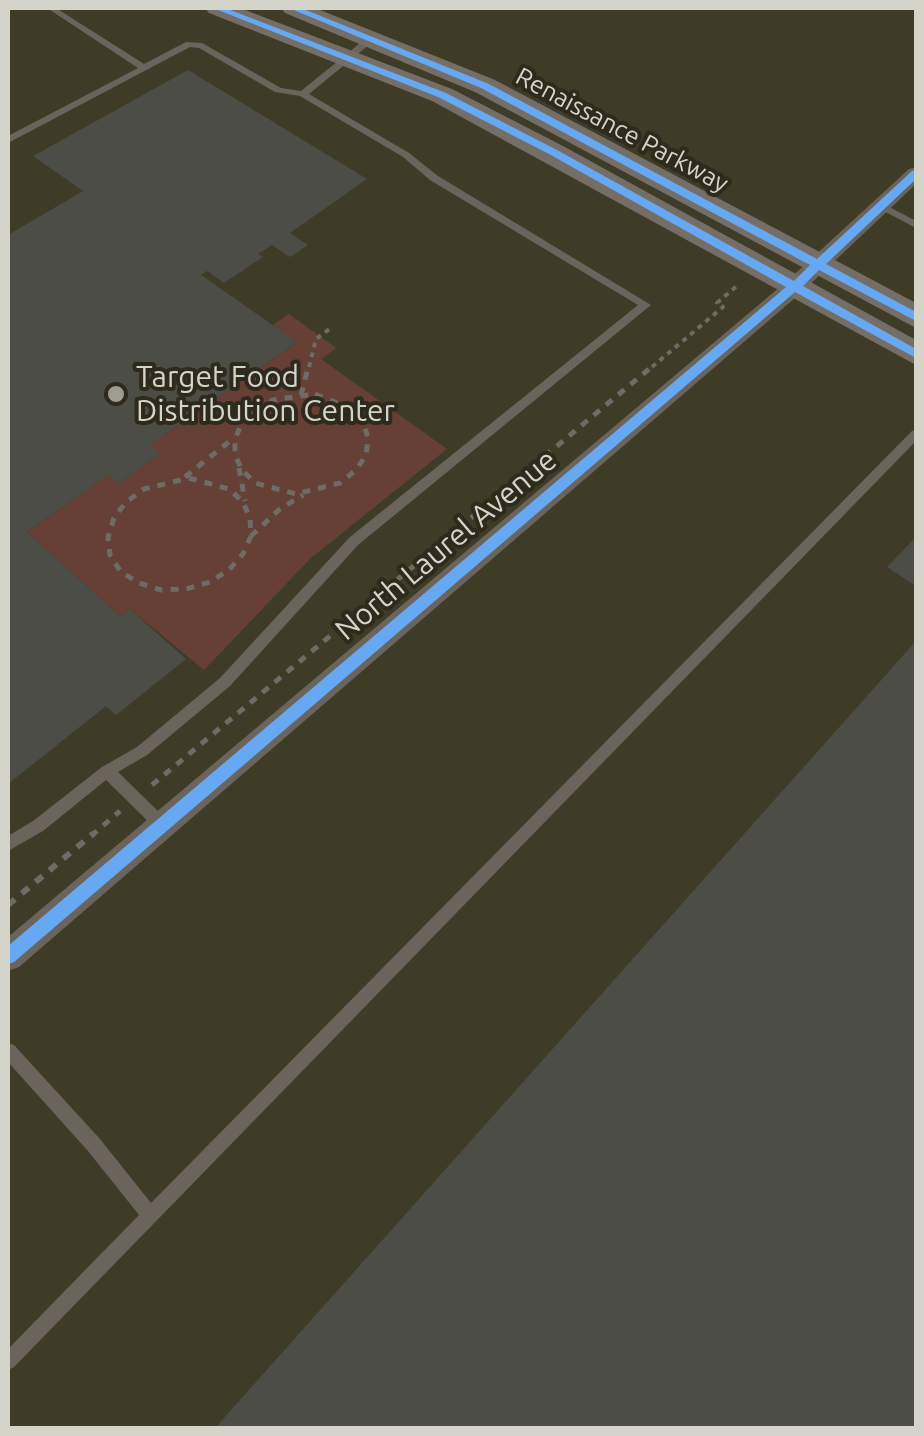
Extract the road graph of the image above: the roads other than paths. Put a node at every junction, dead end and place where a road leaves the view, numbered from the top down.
1 (51, 8) edge
2 (218, 8) edge
3 (294, 8) edge
4 (373, 37) junction
5 (347, 58) junction
6 (143, 66) junction
7 (303, 94) junction
8 (8, 140) edge
9 (916, 173) edge
10 (880, 205) junction
11 (916, 205) edge
12 (902, 217) junction
13 (916, 225) edge
14 (806, 275) junction
15 (916, 317) edge
16 (916, 354) edge
17 (916, 434) edge
18 (106, 770) junction
19 (162, 824) junction
20 (8, 844) edge
21 (8, 956) edge
22 (8, 1051) edge
23 (150, 1215) junction
24 (8, 1360) edge

1 - 6 lane
2 - 5 street, Renaissance Parkway
3 - 4 street, Renaissance Parkway
4 - 5 lane
4 - 14 street, Renaissance Parkway
5 - 7 lane
5 - 14 street, Renaissance Parkway
6 - 7 lane
6 - 8 lane
7 - 18 lane
9 - 10 street, North Laurel Avenue
10 - 12 lane
10 - 14 street, North Laurel Avenue
11 - 12 lane
12 - 13 lane
14 - 15 street, Renaissance Parkway
14 - 16 street, Renaissance Parkway
14 - 19 street, North Laurel Avenue
17 - 23 lane
18 - 19 lane
18 - 20 lane
19 - 21 street, North Laurel Avenue
22 - 23 lane
23 - 24 lane

